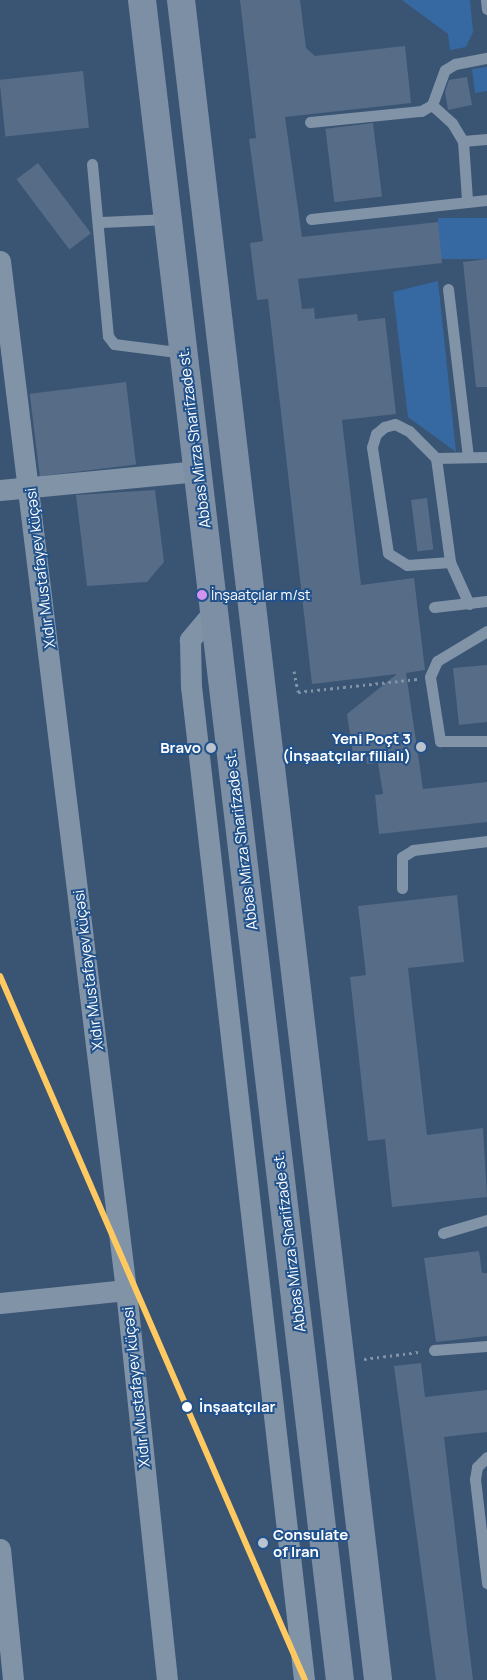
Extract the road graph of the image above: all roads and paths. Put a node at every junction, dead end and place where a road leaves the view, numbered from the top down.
1 (142, 0) edge
2 (181, 0) edge
3 (486, 0) edge
4 (487, 9) edge
5 (487, 58) edge
6 (432, 105) junction
7 (194, 121) junction
8 (310, 122) dead end
9 (157, 126) junction
10 (487, 139) edge
11 (463, 141) junction
12 (92, 164) dead end
13 (467, 200) junction
14 (487, 200) edge
15 (168, 219) junction
16 (311, 219) dead end
17 (101, 222) junction
18 (0, 261) edge
19 (448, 289) dead end
20 (184, 353) junction
21 (468, 457) junction
22 (487, 457) edge
23 (436, 458) junction
24 (198, 471) junction
25 (30, 488) junction
26 (0, 490) edge
27 (450, 562) junction
28 (487, 601) edge
29 (469, 604) junction
30 (434, 608) dead end
31 (214, 611) junction
32 (487, 631) edge
33 (294, 671) dead end
34 (430, 677) junction
35 (487, 741) edge
36 (487, 841) edge
37 (402, 888) dead end
38 (487, 1220) edge
39 (443, 1233) dead end
40 (126, 1290) junction
41 (0, 1302) edge
42 (487, 1346) edge
43 (434, 1350) joint
44 (391, 1355) dead end
45 (487, 1457) edge
46 (0, 1549) edge
47 (487, 1583) edge
48 (14, 1680) edge
49 (167, 1680) edge
50 (304, 1680) edge
51 (340, 1680) edge
52 (378, 1680) edge

1 - 9 main road, Abbas Mirza Sharifzade st.
2 - 7 main road
3 - 4 lane
5 - 6 lane
6 - 8 lane
6 - 11 lane
7 - 9 main road
7 - 52 main road
9 - 15 main road, Abbas Mirza Sharifzade st.
10 - 11 lane
11 - 13 lane
12 - 17 lane
13 - 14 lane
13 - 16 lane
15 - 17 lane
15 - 20 main road, Abbas Mirza Sharifzade st.
17 - 20 lane
18 - 25 street, Xıdır Mustafayev küçəsi
19 - 21 lane
20 - 24 main road, Abbas Mirza Sharifzade st.
21 - 22 lane
21 - 23 lane
23 - 27 lane
23 - 27 lane
24 - 25 street
24 - 31 main road, Abbas Mirza Sharifzade st.
25 - 26 street
25 - 40 street, Xıdır Mustafayev küçəsi
27 - 29 lane
28 - 29 lane
29 - 30 lane
31 - 50 street
31 - 51 main road, Abbas Mirza Sharifzade st.
32 - 34 lane
33 - 34 path
34 - 35 lane
36 - 37 lane
38 - 39 lane
40 - 41 street
40 - 49 street, Xıdır Mustafayev küçəsi
42 - 43 lane
43 - 44 path
45 - 47 lane
46 - 48 street

